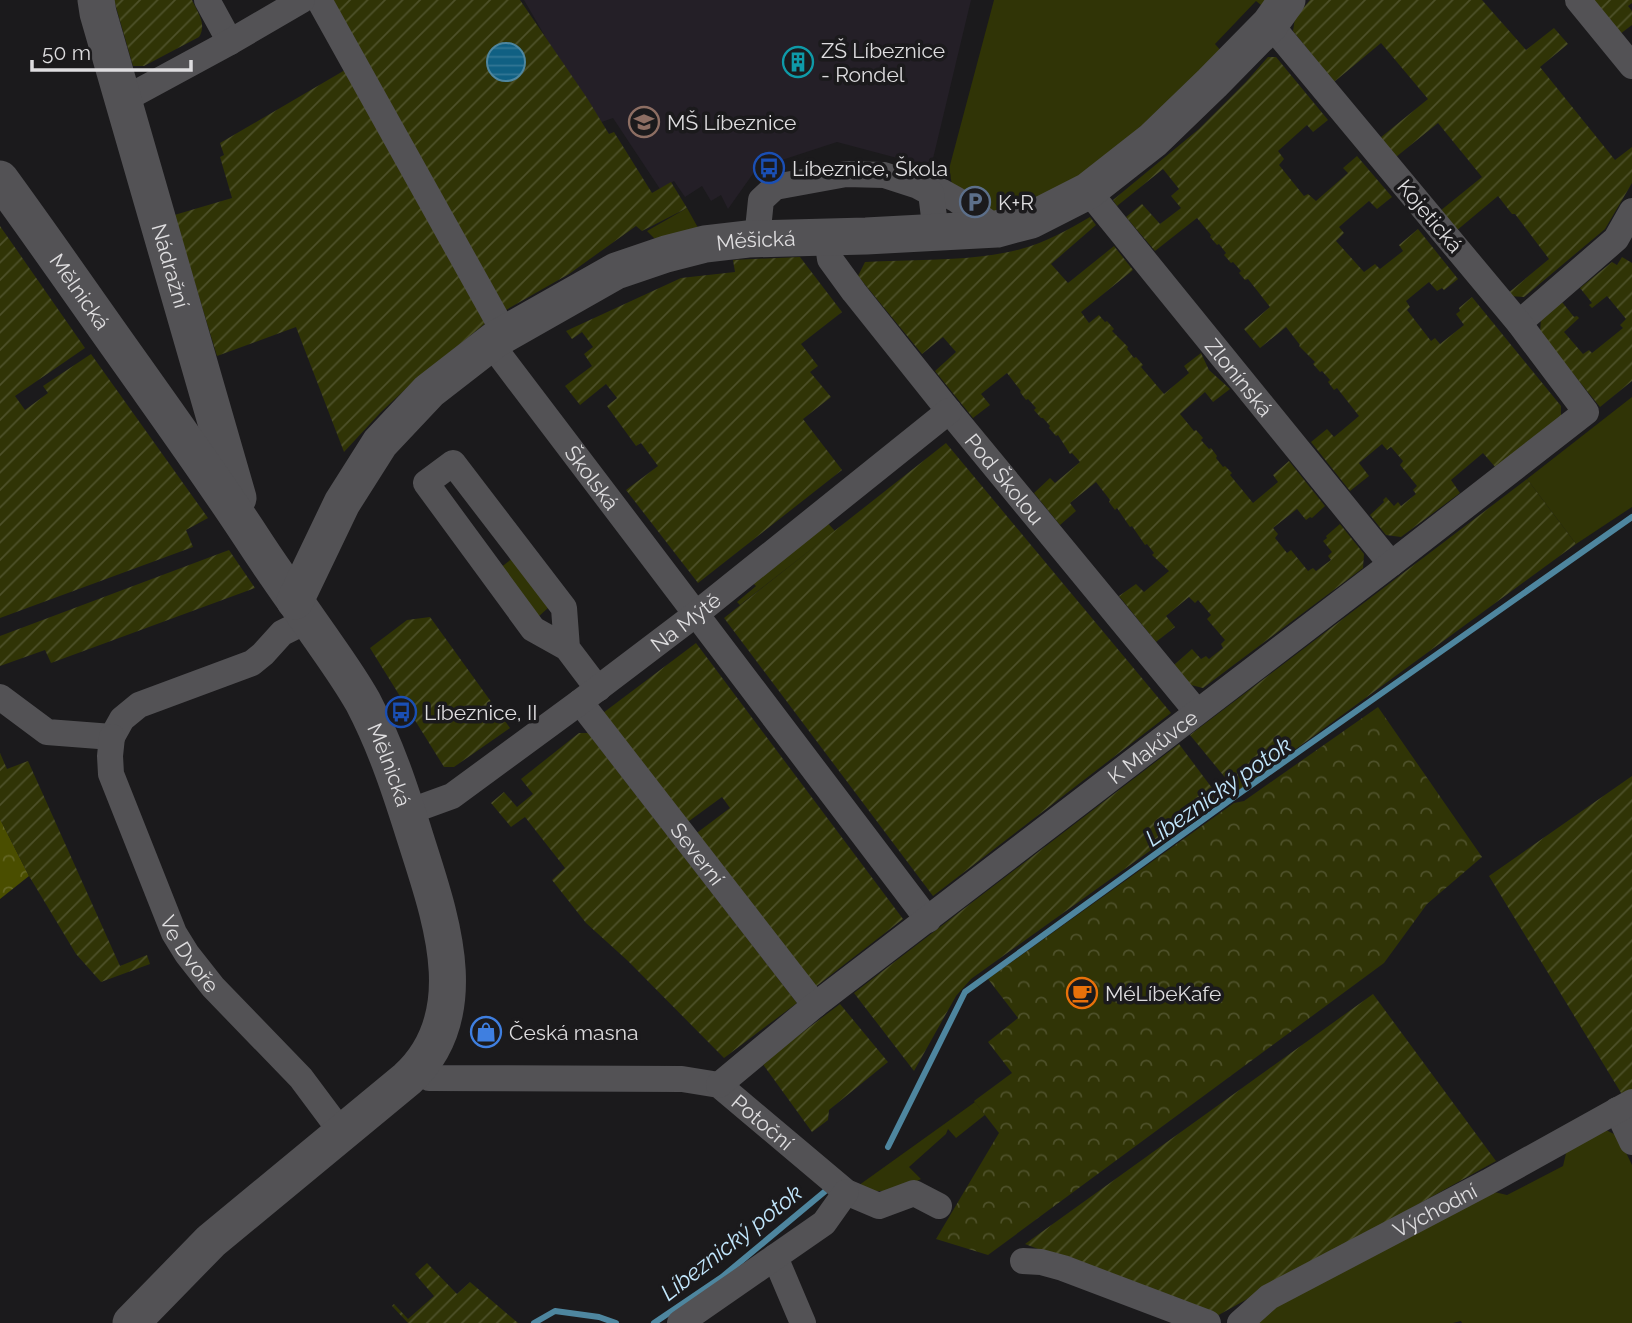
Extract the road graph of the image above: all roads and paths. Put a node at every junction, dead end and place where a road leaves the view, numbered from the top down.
1 (96, 0) edge
2 (207, 0) edge
3 (302, 0) edge
4 (319, 0) edge
5 (1578, 0) edge
6 (1279, 12) edge
7 (230, 42) junction
8 (1632, 66) edge
9 (122, 100) junction
10 (1, 182) edge
11 (1088, 191) junction
12 (931, 193) junction
13 (1632, 211) edge
14 (996, 229) junction
15 (936, 233) junction
16 (827, 237) junction
17 (757, 239) junction
18 (1520, 323) junction
19 (496, 339) junction
20 (949, 411) junction
21 (1586, 412) joint
22 (232, 498) junction
23 (249, 532) joint
24 (1391, 564) junction
25 (301, 610) junction
26 (696, 614) junction
27 (567, 648) junction
28 (589, 696) junction
29 (1, 697) edge
30 (1197, 712) junction
31 (112, 737) junction
32 (408, 812) junction
33 (928, 920) junction
34 (816, 1005) junction
35 (417, 1070) junction
36 (719, 1085) junction
37 (1625, 1106) edge
38 (342, 1133) junction
39 (1632, 1142) edge
40 (846, 1192) junction
41 (939, 1206) dead end
42 (775, 1257) junction
43 (1023, 1261) dead end
44 (131, 1323) edge
45 (681, 1323) edge
46 (803, 1323) edge
47 (1208, 1323) edge
48 (1240, 1323) edge

1 - 9 street, Nádražní
2 - 7 street
3 - 7 street
4 - 19 street, Školská
5 - 8 street
6 - 11 street, Měšická
6 - 18 street, Kojetická
7 - 9 street
9 - 22 street, Nádražní
10 - 22 street, Mělnická
11 - 14 street, Měšická
11 - 24 street, Zlonínská
12 - 14 street
12 - 15 street
12 - 17 street
13 - 18 street
14 - 15 street, Měšická
15 - 16 street, Měšická
16 - 17 street, Měšická
16 - 20 street, Pod Školou
17 - 19 street, Měšická
18 - 21 street, Kojetická
19 - 25 street, Měšická
19 - 26 street, Školská
20 - 26 street, Na Mýtě
20 - 30 street, Pod Školou
21 - 24 street, K Makůvce
22 - 23 street, Nádražní
23 - 25 street, Mělnická
24 - 30 street, K Makůvce
25 - 31 street
25 - 32 street, Mělnická
26 - 28 street, Na Mýtě
26 - 33 street, Školská
27 - 27 street
27 - 28 street
28 - 32 street, Na Mýtě
28 - 34 street, Severní
29 - 31 street
30 - 33 street, K Makůvce
31 - 38 street, Ve Dvoře
32 - 35 street, Mělnická
33 - 34 street, K Makůvce
34 - 36 street, K Makůvce
35 - 36 street, Potoční
35 - 38 street, Mělnická
36 - 40 street, Potoční
37 - 39 street
37 - 48 street, Východní
38 - 44 street, Mělnická
40 - 41 street, Potoční
40 - 42 street
42 - 45 street
42 - 46 street
43 - 47 street

